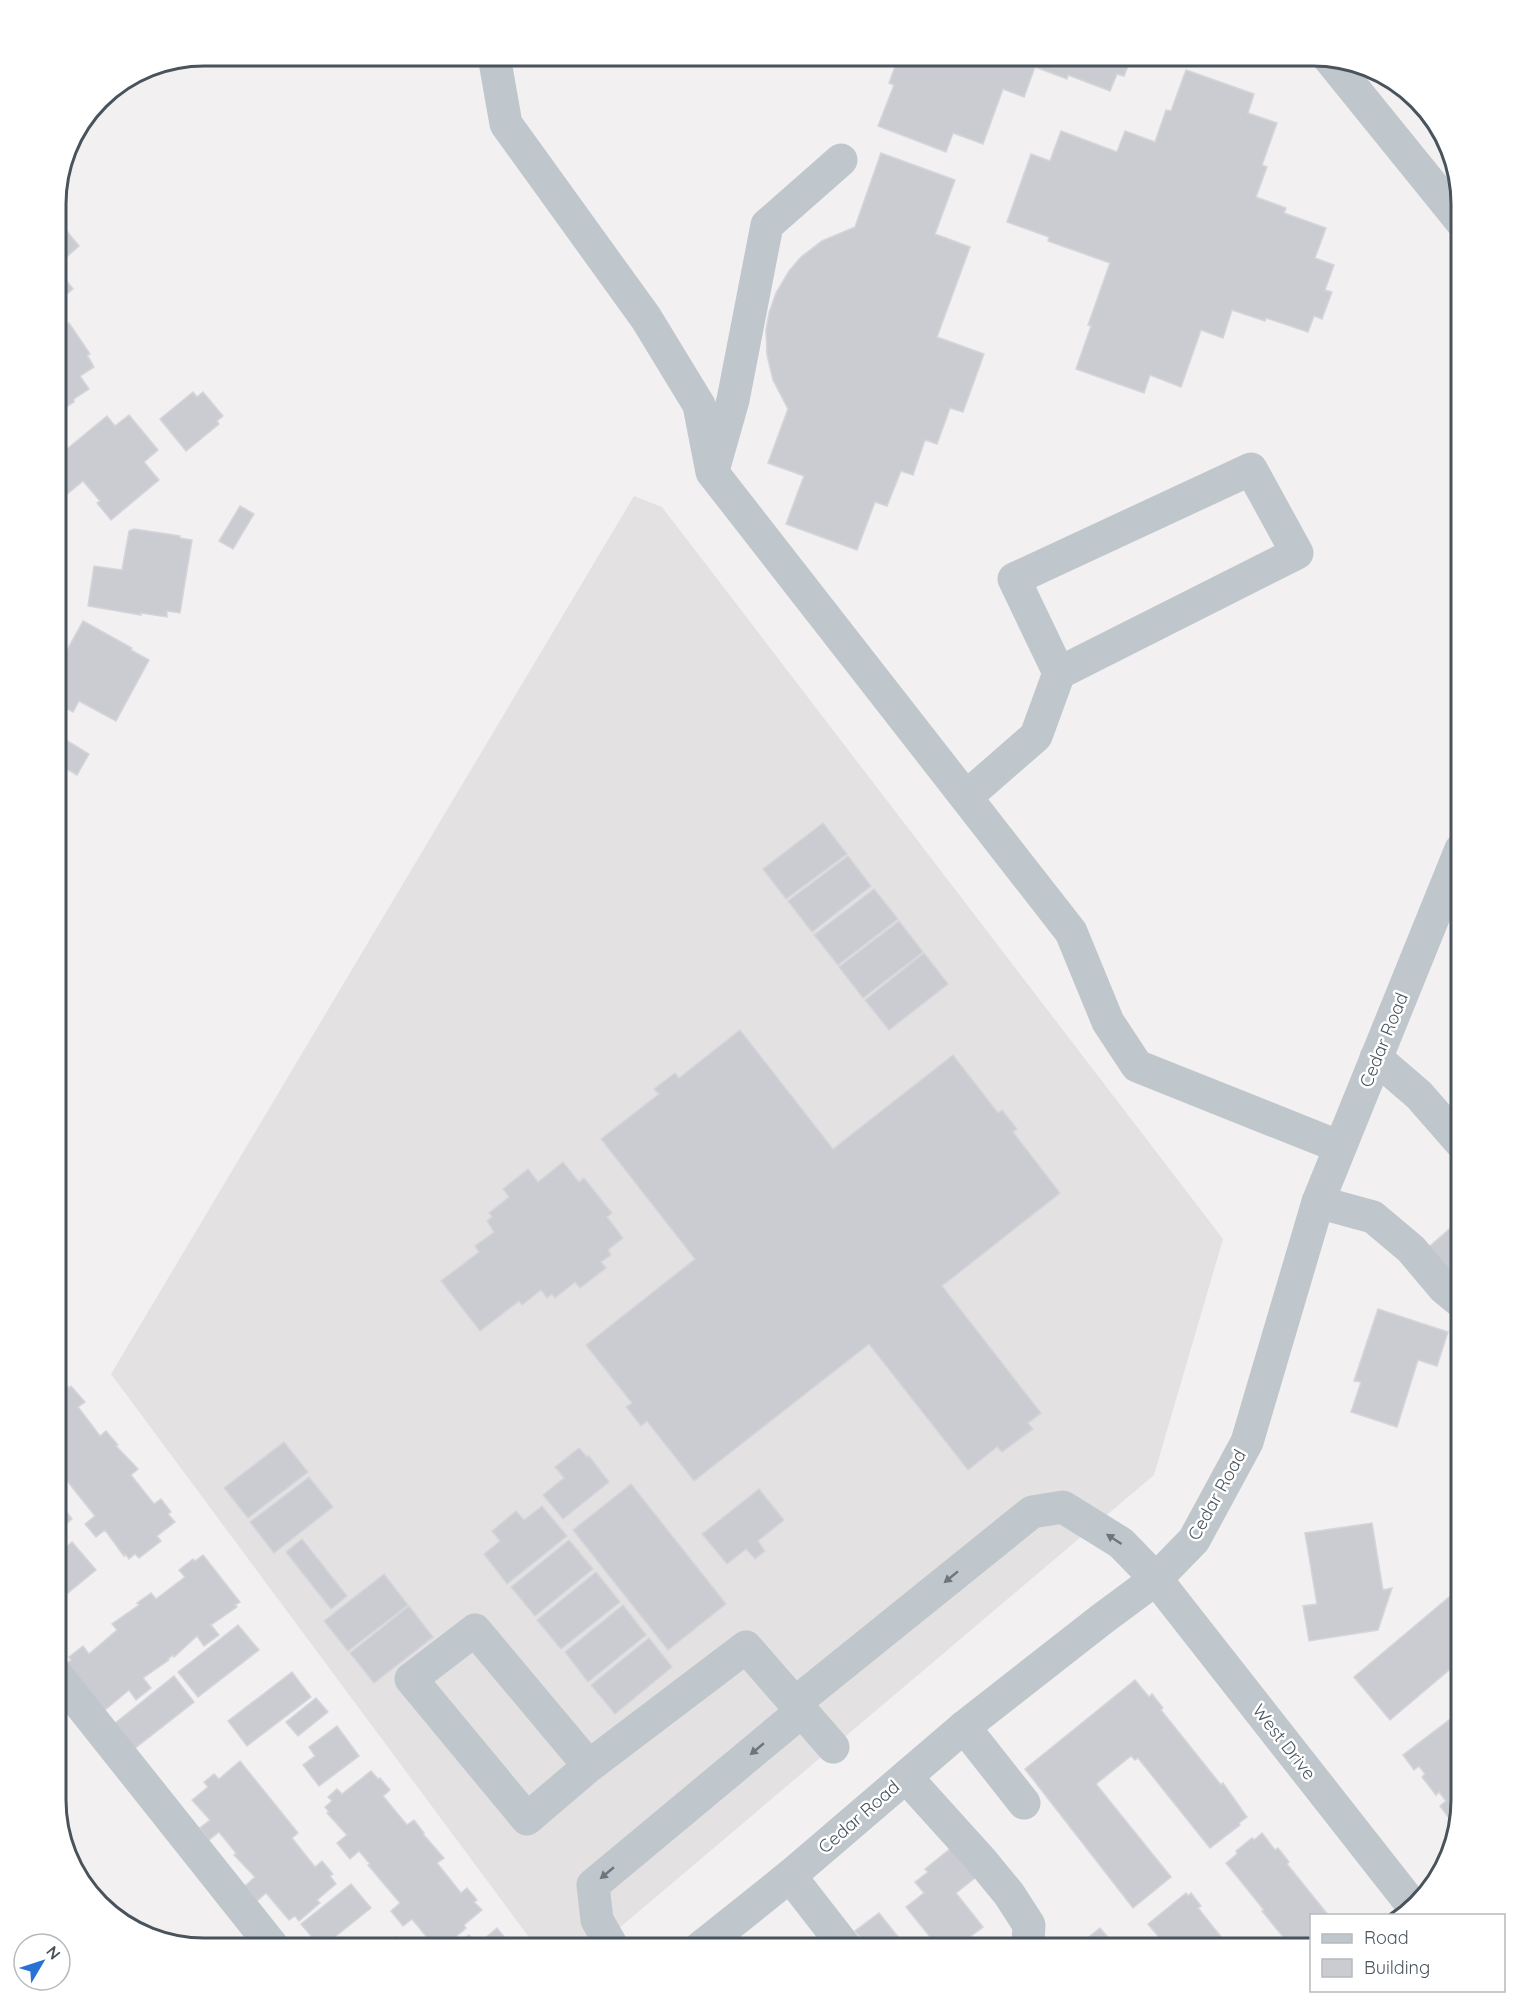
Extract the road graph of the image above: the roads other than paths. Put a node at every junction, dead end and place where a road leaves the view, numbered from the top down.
1 (496, 66) edge
2 (1337, 69) edge
3 (841, 160) dead end
4 (1451, 210) edge
5 (712, 472) junction
6 (1059, 673) junction
7 (966, 797) junction
8 (1451, 874) edge
9 (1377, 1058) junction
10 (1451, 1132) edge
11 (1340, 1147) junction
12 (1318, 1202) junction
13 (1451, 1294) edge
14 (1156, 1579) junction
15 (66, 1687) edge
16 (799, 1707) junction
17 (964, 1727) junction
18 (833, 1747) dead end
19 (589, 1766) junction
20 (906, 1777) junction
21 (1024, 1803) dead end
22 (790, 1876) junction
23 (1408, 1900) edge
24 (266, 1938) edge
25 (608, 1938) edge
26 (712, 1938) edge
27 (838, 1938) edge
28 (1028, 1938) edge

1 - 5 street
2 - 4 street
3 - 5 street
5 - 7 street
6 - 6 street
6 - 7 street
7 - 11 street
8 - 9 street, Cedar Road
9 - 10 street
9 - 11 street, Cedar Road
11 - 12 street, Cedar Road
12 - 13 street
12 - 14 street, Cedar Road
14 -> 16 street, West Drive
14 - 17 street, Cedar Road
14 - 23 street, West Drive
15 - 24 street
16 - 18 street
16 - 19 street
16 -> 25 street, West Drive
17 - 20 street, Cedar Road
17 - 21 street
19 - 19 street
20 - 22 street, Cedar Road
20 - 28 street
22 - 26 street, Cedar Road
22 - 27 street

